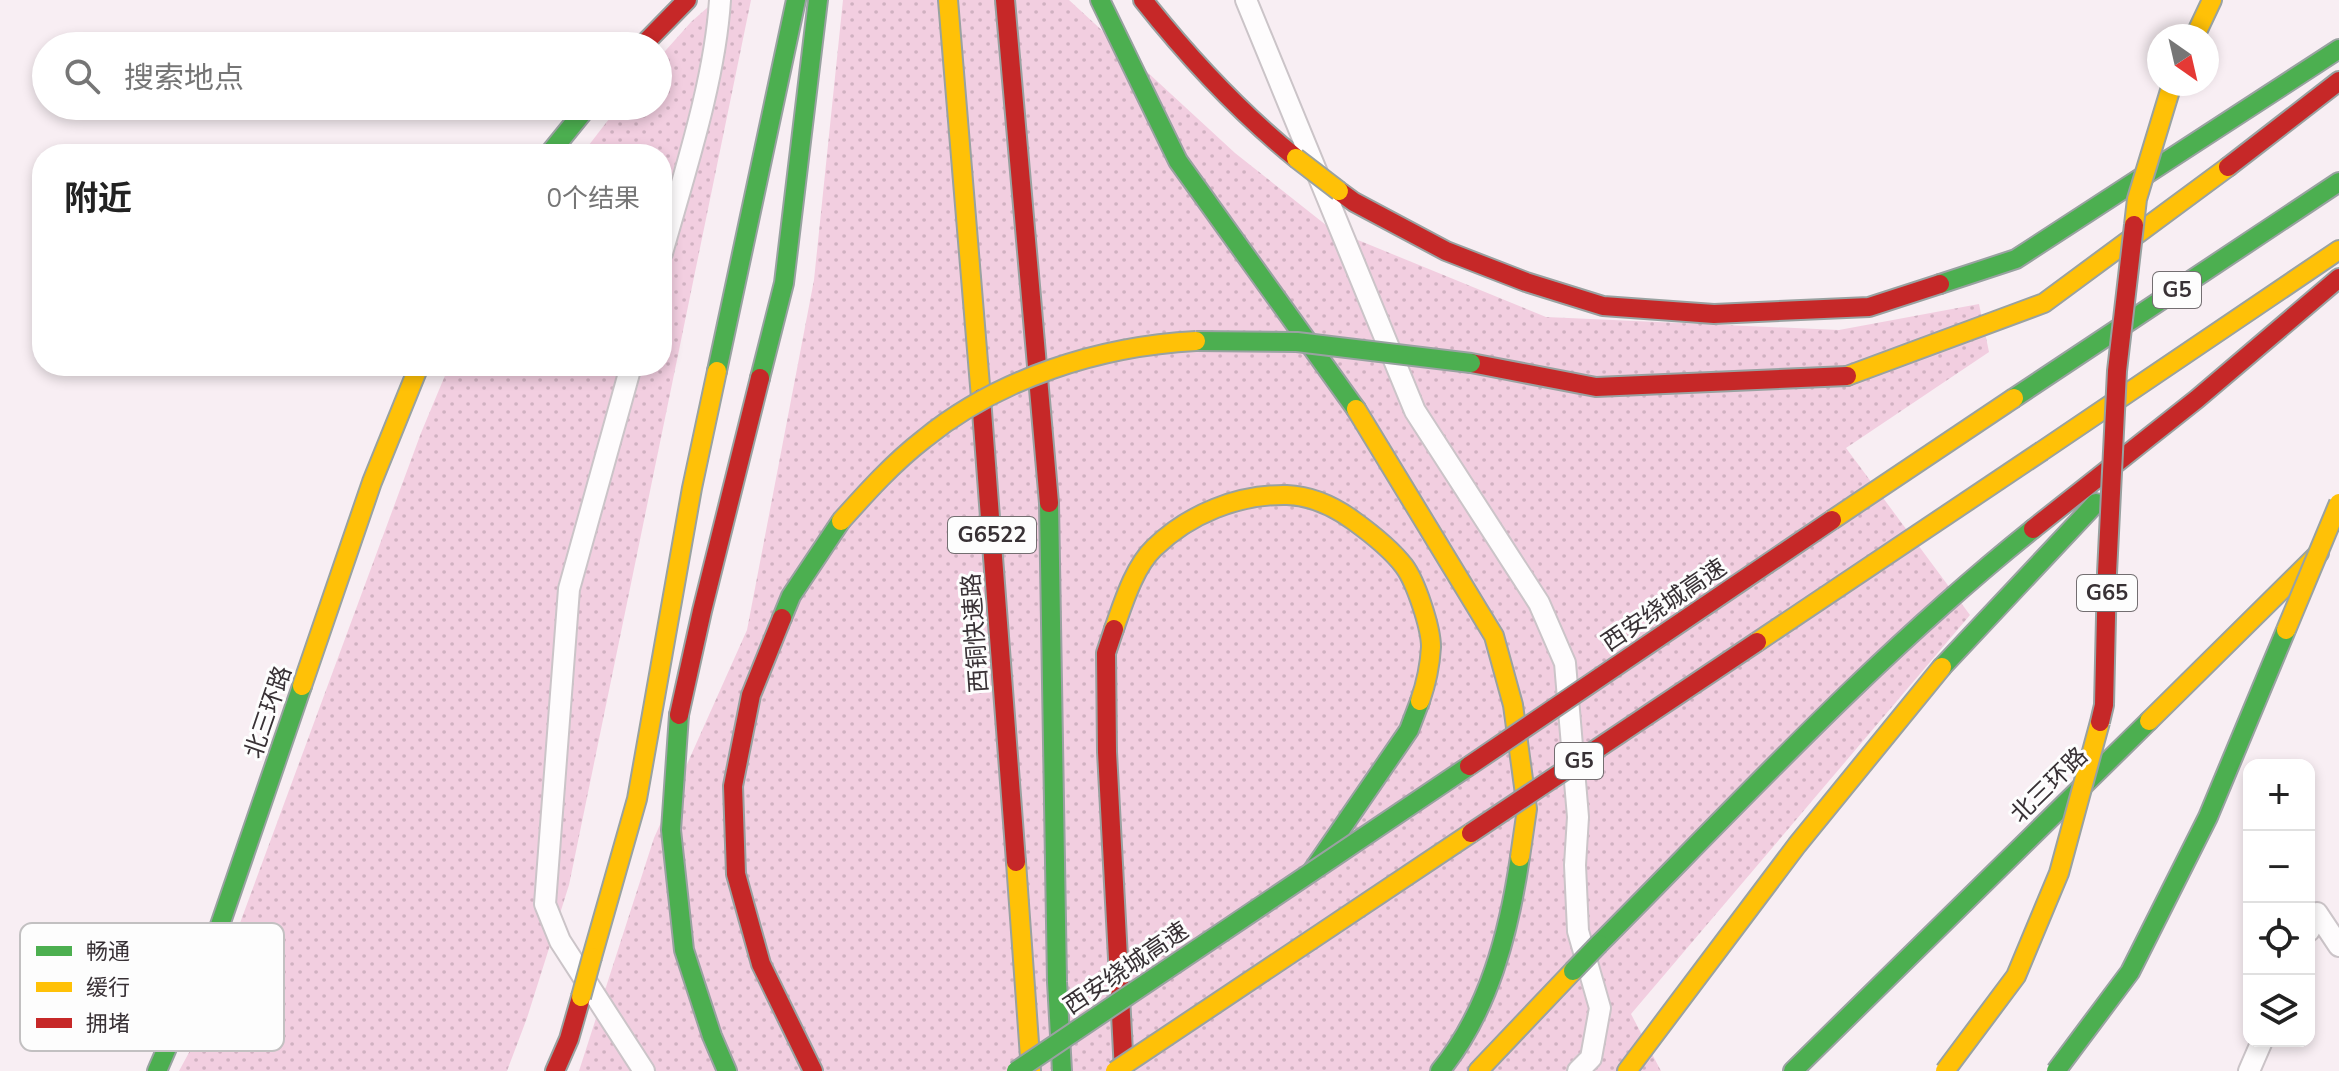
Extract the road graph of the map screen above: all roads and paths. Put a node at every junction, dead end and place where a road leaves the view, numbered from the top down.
1 (687, 0) edge
2 (720, 0) edge
3 (796, 0) edge
4 (818, 0) edge
5 (948, 0) edge
6 (1005, 0) edge
7 (1100, 0) edge
8 (1143, 0) edge
9 (1246, 0) edge
10 (2212, 0) edge
11 (2201, 24) edge
12 (656, 32) edge
13 (2339, 49) edge
14 (2339, 81) edge
15 (2168, 96) edge
16 (577, 120) edge
17 (557, 144) edge
18 (2339, 182) edge
19 (672, 217) edge
20 (2339, 250) edge
21 (2339, 278) edge
22 (415, 376) edge
23 (628, 376) edge
24 (2197, 399) junction
25 (2339, 503) edge
26 (2339, 533) edge
27 (1312, 871) junction
28 (2315, 918) edge
29 (221, 923) edge
30 (2339, 946) edge
31 (2259, 1047) edge
32 (166, 1051) edge
33 (157, 1071) edge
34 (555, 1071) edge
35 (644, 1071) edge
36 (727, 1071) edge
37 (813, 1071) edge
38 (1016, 1071) edge
39 (1031, 1071) edge
40 (1062, 1071) edge
41 (1115, 1071) edge
42 (1124, 1071) edge
43 (1440, 1071) edge
44 (1478, 1071) edge
45 (1578, 1071) edge
46 (1627, 1071) edge
47 (1793, 1071) edge
48 (1945, 1071) edge
49 (2056, 1071) edge
50 (2249, 1071) edge

1 - 12 highway
2 - 19 street
3 - 34 highway, bridge
4 - 36 highway
5 - 39 highway, 西铜快速路 / G6522
6 - 40 highway, G6522
7 - 43 highway
8 - 13 highway, bridge
9 - 45 street
10 - 11 highway
14 - 37 highway, bridge
15 - 48 highway, G65, bridge
16 - 17 highway
18 - 27 highway, 西安绕城高速 / G5, bridge
20 - 41 highway, G5, bridge
21 - 24 highway
22 - 29 highway, 北三环路
23 - 35 street
24 - 44 highway, bridge
24 - 46 highway
25 - 49 highway, bridge
26 - 47 highway, 北三环路
27 - 38 highway, 西安绕城高速 / G5, bridge
27 - 42 highway
28 - 30 street
31 - 50 street
32 - 33 highway, 北三环路

